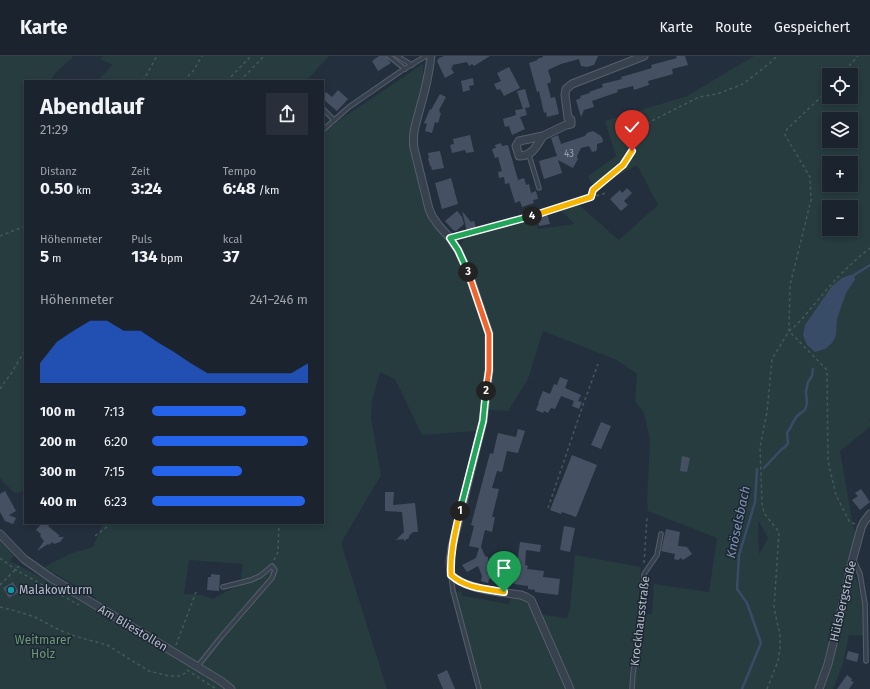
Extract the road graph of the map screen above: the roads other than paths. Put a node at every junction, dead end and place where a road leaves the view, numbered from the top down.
1 (389, 56) edge
2 (397, 56) edge
3 (426, 56) edge
4 (431, 56) edge
5 (644, 56) edge
6 (412, 65) junction
7 (405, 69) junction
8 (324, 110) edge
9 (334, 120) junction
10 (324, 129) edge
11 (543, 136) junction
12 (529, 155) junction
13 (539, 188) dead end
14 (870, 514) edge
15 (0, 534) edge
16 (661, 534) dead end
17 (853, 558) junction
18 (451, 575) junction
19 (223, 587) dead end
20 (866, 644) junction
21 (870, 647) edge
22 (866, 661) dead end
23 (197, 667) junction
24 (231, 689) edge
25 (479, 689) edge
26 (570, 689) edge
27 (632, 689) edge
28 (819, 689) edge

1 - 7 lane
2 - 6 lane
3 - 6 lane
4 - 18 street
5 - 11 street
6 - 7 lane
7 - 9 lane
8 - 9 lane
9 - 10 lane
11 - 12 street
11 - 12 street
12 - 13 lane
14 - 17 street, Hülsbergstraße
15 - 23 street, Am Bliestollen
16 - 27 lane, Krockhausstraße
17 - 20 lane
17 - 28 street, Hülsbergstraße
18 - 25 lane
18 - 26 street
19 - 23 lane
20 - 21 lane
20 - 22 lane
23 - 24 street, Am Bliestollen

